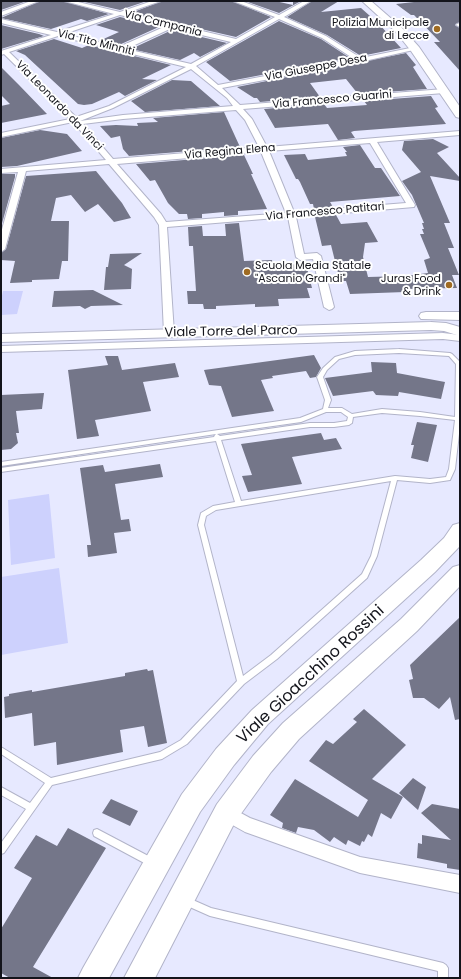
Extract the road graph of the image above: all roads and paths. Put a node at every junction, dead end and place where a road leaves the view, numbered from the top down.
1 (36, 1) edge
2 (67, 1) edge
3 (158, 1) edge
4 (236, 1) edge
5 (308, 1) edge
6 (366, 1) edge
7 (377, 1) edge
8 (1, 14) edge
9 (120, 14) junction
10 (279, 17) junction
11 (1, 21) edge
12 (171, 26) junction
13 (58, 34) junction
14 (236, 41) junction
15 (120, 49) junction
16 (415, 49) junction
17 (3, 53) edge
18 (360, 60) junction
19 (192, 66) junction
20 (440, 68) dead end
21 (179, 73) junction
22 (202, 74) junction
23 (217, 86) junction
24 (444, 91) junction
25 (232, 100) junction
26 (111, 107) junction
27 (240, 108) junction
28 (220, 109) junction
29 (460, 115) edge
30 (122, 117) junction
31 (76, 121) junction
32 (460, 133) edge
33 (1, 135) edge
34 (372, 140) junction
35 (264, 149) junction
36 (111, 162) junction
37 (24, 169) junction
38 (1, 171) edge
39 (291, 214) junction
40 (163, 225) junction
41 (1, 249) edge
42 (460, 306) edge
43 (329, 307) dead end
44 (432, 316) junction
45 (460, 316) edge
46 (169, 328) junction
47 (1, 329) edge
48 (460, 332) edge
49 (1, 338) edge
50 (460, 338) edge
51 (1, 349) edge
52 (325, 410) junction
53 (352, 416) junction
54 (459, 419) edge
55 (216, 435) junction
56 (1, 464) edge
57 (1, 470) edge
58 (395, 478) junction
59 (239, 504) junction
60 (460, 530) edge
61 (460, 574) edge
62 (241, 682) junction
63 (1, 750) edge
64 (50, 782) junction
65 (1, 791) edge
66 (31, 808) junction
67 (226, 812) junction
68 (96, 833) dead end
69 (1, 850) edge
70 (156, 865) junction
71 (460, 884) edge
72 (180, 899) junction
73 (93, 978) edge
74 (139, 978) edge
75 (443, 978) edge

1 - 8 street
2 - 9 street, Via Campania
3 - 9 street
4 - 10 street
5 - 10 street
6 - 16 main road
7 - 20 main road
9 - 12 street, Via Campania
9 - 13 street
10 - 14 street
10 - 18 street
11 - 13 street, Via Tito Minniti
12 - 14 street, Via Campania
12 - 15 street
13 - 15 street, Via Tito Minniti
13 - 17 street
14 - 19 street
15 - 19 street, Via Tito Minniti
16 - 18 street, Via Giuseppe Desa
16 - 24 main road
17 - 31 street, Via Leonardo da Vinci
18 - 23 street, Via Giuseppe Desa
19 - 21 street
19 - 22 street
21 - 22 street
21 - 26 street
22 - 23 street
23 - 25 street
24 - 27 street, Via Francesco Guarini
24 - 29 main road
25 - 27 street
25 - 28 street
26 - 30 street
26 - 31 street
27 - 28 street, Via Francesco Guarini
27 - 35 street
28 - 30 street, Via Francesco Guarini
30 - 31 street, Via Francesco Guarini
31 - 33 street
31 - 36 street, Via Leonardo da Vinci
32 - 34 street, Via Regina Elena
34 - 35 street, Via Regina Elena
34 - 39 street, Via Francesco Patitari
35 - 36 street, Via Regina Elena
35 - 39 street
36 - 37 street, Via Regina Elena
36 - 40 street, Via Leonardo da Vinci
37 - 38 street, Via Regina Elena
37 - 41 street
39 - 40 street, Via Francesco Patitari
39 - 43 street
40 - 46 street
42 - 44 street
44 - 45 street, Viale Torre del Parco
44 - 46 street, Viale Torre del Parco
46 - 47 street, Viale Torre del Parco
46 - 48 street, Viale Torre del Parco
46 - 49 street, Viale Torre del Parco
50 - 51 street, Viale Torre del Parco
52 - 53 lane
52 - 54 lane
52 - 55 lane
53 - 54 lane
53 - 55 lane
54 - 58 lane
55 - 56 lane
55 - 57 lane
55 - 59 lane
58 - 59 lane
58 - 62 lane
59 - 62 lane
60 - 70 main road, Viale Gioacchino Rossini
61 - 67 main road, Viale Gioacchino Rossini
62 - 64 lane
63 - 64 lane
64 - 66 lane
65 - 66 lane
66 - 69 lane
67 - 71 street
67 - 72 main road, Viale Gioacchino Rossini
68 - 70 lane
70 - 73 main road, Viale Gioacchino Rossini
72 - 74 main road, Viale Gioacchino Rossini
72 - 75 lane

